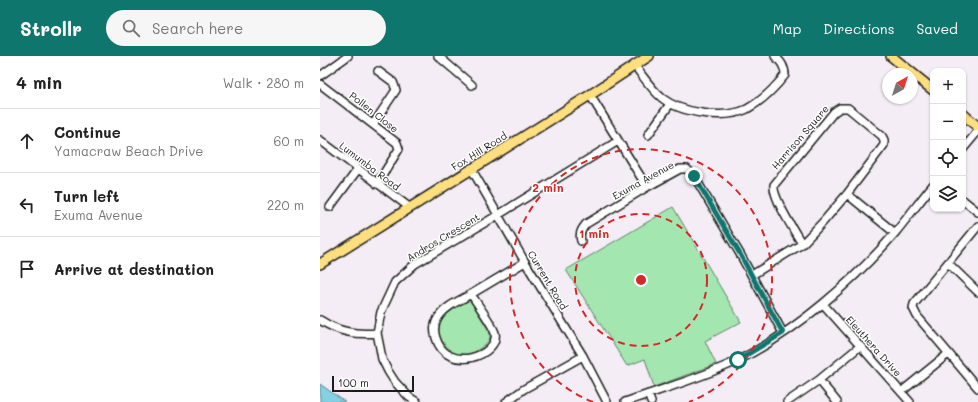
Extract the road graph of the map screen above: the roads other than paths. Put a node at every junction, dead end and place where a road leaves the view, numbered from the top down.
1 (348, 56) edge
2 (438, 56) edge
3 (775, 56) edge
4 (891, 56) edge
5 (639, 60) edge
6 (378, 71) dead end
7 (320, 76) edge
8 (320, 84) edge
9 (472, 85) dead end
10 (930, 88) edge
11 (590, 95) junction
12 (670, 104) junction
13 (966, 117) edge
14 (374, 124) junction
15 (978, 127) edge
16 (978, 131) edge
17 (648, 135) dead end
18 (975, 139) edge
19 (320, 140) edge
20 (618, 142) junction
21 (966, 146) edge
22 (471, 168) junction
23 (358, 169) junction
24 (377, 184) junction
25 (647, 187) junction
26 (930, 189) edge
27 (847, 194) junction
28 (966, 202) edge
29 (330, 207) dead end
30 (409, 208) junction
31 (978, 212) edge
32 (498, 215) junction
33 (978, 226) edge
34 (895, 233) junction
35 (581, 242) dead end
36 (802, 244) junction
37 (525, 262) junction
38 (948, 263) junction
39 (320, 264) edge
40 (752, 275) junction
41 (978, 292) edge
42 (471, 294) junction
43 (823, 304) junction
44 (320, 320) edge
45 (377, 333) junction
46 (783, 333) junction
47 (859, 346) junction
48 (948, 354) junction
49 (583, 356) junction
50 (819, 380) junction
51 (978, 388) edge
52 (901, 392) junction
53 (648, 394) junction
54 (417, 402) edge
55 (506, 402) edge
56 (607, 402) edge
57 (625, 402) edge
58 (651, 402) edge
59 (787, 402) edge
60 (837, 402) edge
61 (910, 402) edge

1 - 7 street
2 - 9 street
3 - 12 street
4 - 10 main road
5 - 11 main road, Fox Hill Road
5 - 12 street
6 - 14 street
8 - 14 street, Pollen Close
11 - 20 street
11 - 22 main road, Fox Hill Road
12 - 17 street
13 - 15 main road
14 - 24 street, Pollen Close
16 - 18 street
18 - 21 street
19 - 23 street, Lumumba Road
20 - 25 street
20 - 32 street, Andros Crescent
22 - 30 main road, Fox Hill Road
22 - 32 street, Current Road
23 - 24 street, Lumumba Road
23 - 29 street
24 - 30 street, Lumumba Road
25 - 35 street, Exuma Avenue
25 - 40 street, Exuma Avenue
26 - 34 street
27 - 34 street
27 - 36 street, Harrison Square
27 - 36 street, Harrison Square
28 - 31 street
30 - 39 main road, Fox Hill Road
32 - 37 street, Current Road
32 - 45 street, Andros Crescent
33 - 38 street
34 - 43 street
36 - 40 street, Harrison Square
37 - 42 street
37 - 49 street, Current Road
38 - 41 street
38 - 48 street
40 - 46 street, Exuma Avenue
42 - 42 street
43 - 46 street
43 - 47 street, Eleuthera Drive
44 - 45 street
45 - 54 street, Andros Crescent
46 - 53 street
47 - 50 street
47 - 52 street, Eleuthera Drive
48 - 51 street
48 - 52 street
49 - 55 street
49 - 56 street, Current Road
50 - 59 street
50 - 60 street
52 - 61 street, Eleuthera Drive
53 - 57 street
53 - 58 street

